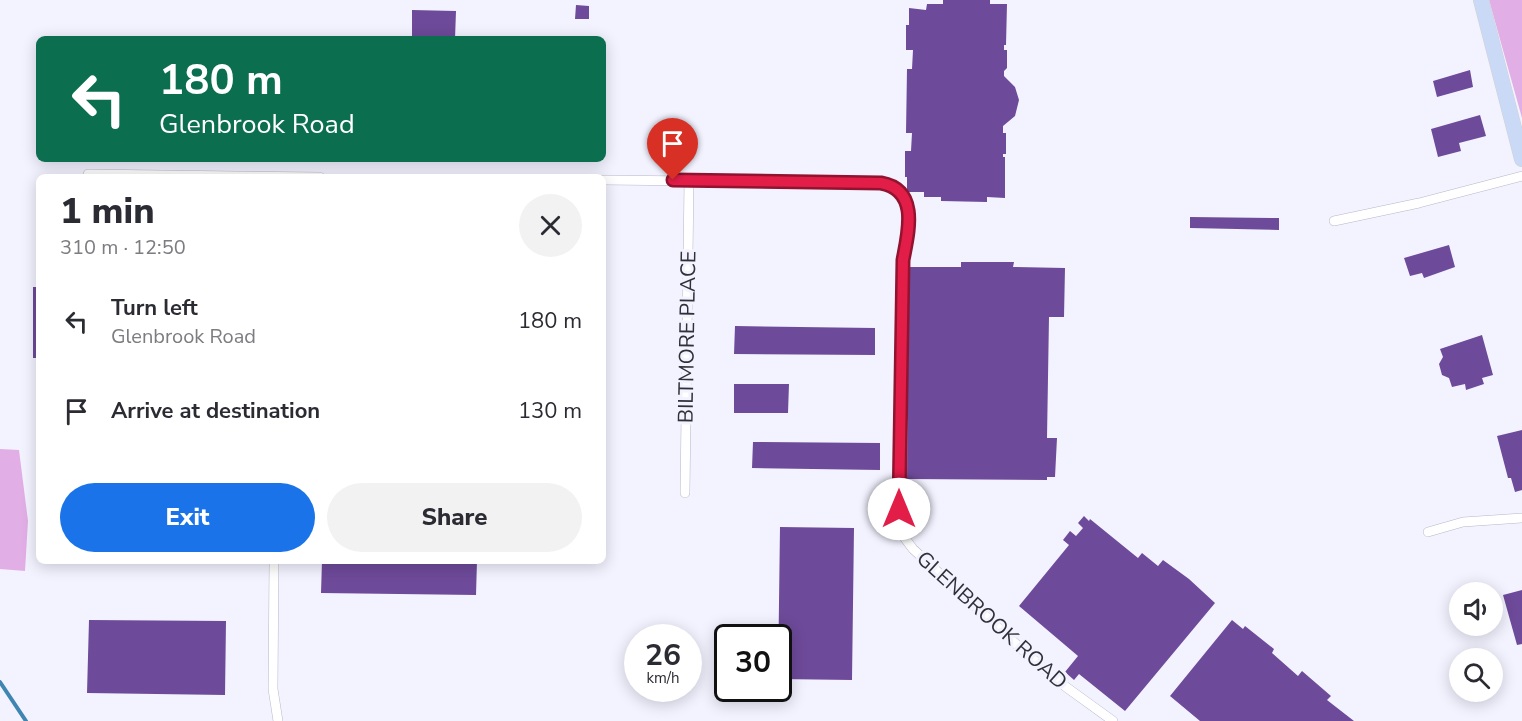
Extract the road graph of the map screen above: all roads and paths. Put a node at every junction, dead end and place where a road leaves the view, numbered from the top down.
1 (1481, 0) edge
2 (1522, 159) edge
3 (1522, 176) edge
4 (606, 180) edge
5 (689, 180) junction
6 (1334, 222) dead end
7 (685, 493) dead end
8 (1522, 518) edge
9 (1428, 532) dead end
10 (274, 564) edge
11 (278, 721) edge
12 (1113, 721) edge

1 - 2 main road
3 - 6 street
4 - 5 street, GLENBROOK ROAD
5 - 7 street, BILTMORE PLACE
5 - 12 street, GLENBROOK ROAD
8 - 9 street
10 - 11 street

